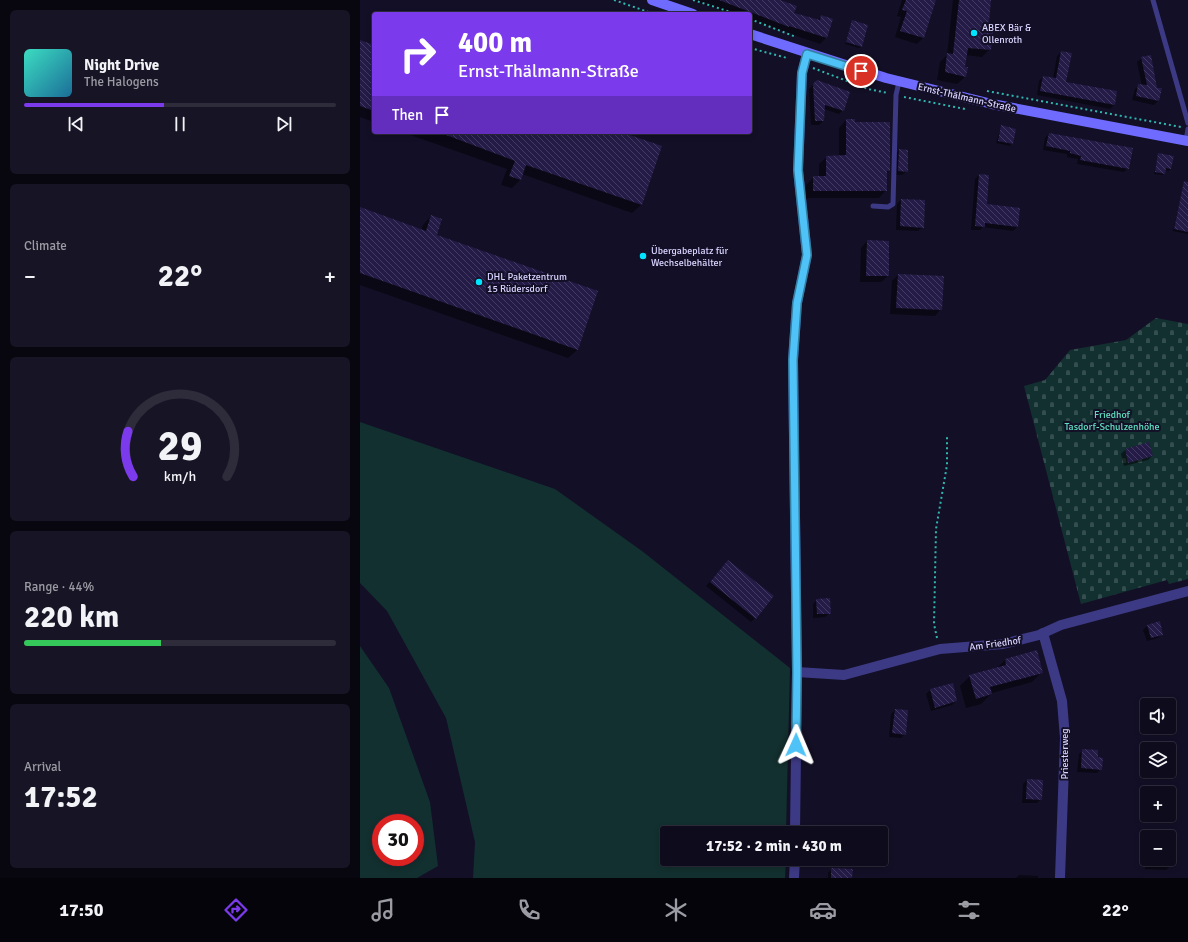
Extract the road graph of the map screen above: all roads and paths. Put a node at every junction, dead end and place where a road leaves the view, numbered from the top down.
1 (614, 0) edge
2 (652, 0) edge
3 (693, 0) edge
4 (1153, 0) edge
5 (648, 12) edge
6 (687, 12) edge
7 (731, 12) edge
8 (752, 20) edge
9 (752, 35) edge
10 (800, 39) dead end
11 (752, 48) edge
12 (806, 58) junction
13 (899, 82) junction
14 (986, 90) dead end
15 (1188, 123) edge
16 (1188, 129) edge
17 (1187, 141) edge
18 (873, 206) dead end
19 (947, 435) dead end
20 (1188, 591) edge
21 (1043, 633) junction
22 (940, 649) junction
23 (797, 672) junction
24 (795, 826) edge
25 (795, 866) edge
26 (794, 878) edge
27 (1060, 878) edge

1 - 5 path
2 - 6 main road
3 - 7 path
4 - 15 lane
8 - 10 path
9 - 12 main road, Ernst-Thälmann-Straße
11 - 12 path
12 - 13 main road, Ernst-Thälmann-Straße
12 - 23 street
13 - 17 main road, Ernst-Thälmann-Straße
13 - 18 lane
14 - 16 path
16 - 17 lane
19 - 22 path
20 - 21 street, Am Friedhof
21 - 22 street, Am Friedhof
21 - 27 street, Priesterweg
22 - 23 street, Am Friedhof
23 - 24 street
25 - 26 street

